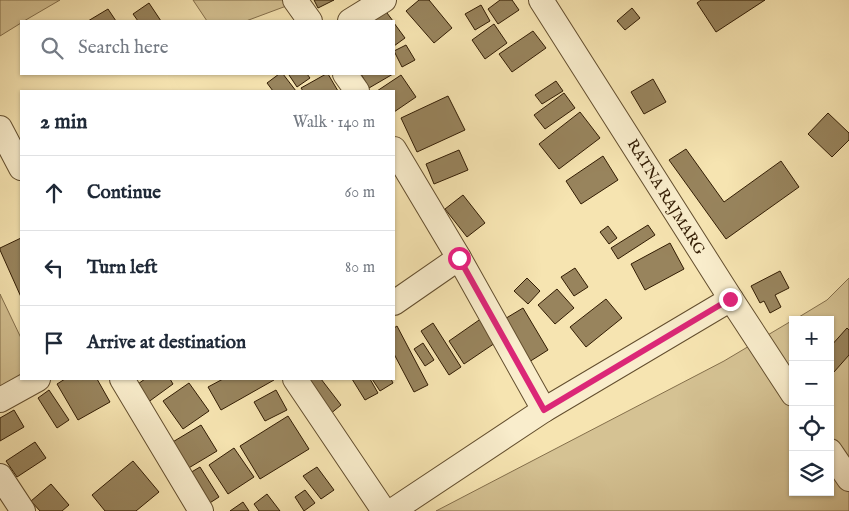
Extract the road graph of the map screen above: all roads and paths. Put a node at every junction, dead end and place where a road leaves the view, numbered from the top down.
1 (295, 0) edge
2 (384, 0) edge
3 (541, 0) edge
4 (309, 20) edge
5 (352, 20) edge
6 (0, 128) edge
7 (396, 157) edge
8 (20, 166) edge
9 (459, 258) junction
10 (730, 299) junction
11 (395, 302) edge
12 (36, 380) edge
13 (123, 380) edge
14 (296, 380) edge
15 (789, 388) edge
16 (0, 400) edge
17 (544, 410) junction
18 (834, 457) edge
19 (0, 476) edge
20 (849, 479) edge
21 (23, 511) edge
22 (201, 511) edge
23 (384, 511) edge
24 (392, 511) edge

1 - 4 street
2 - 5 street
3 - 10 street, RATNA RAJMARG
6 - 8 street
7 - 9 street
9 - 11 street
9 - 17 street
10 - 15 street, RATNA RAJMARG
10 - 17 street
12 - 16 street
13 - 22 street
14 - 23 street
17 - 24 street
18 - 20 street
19 - 21 street

